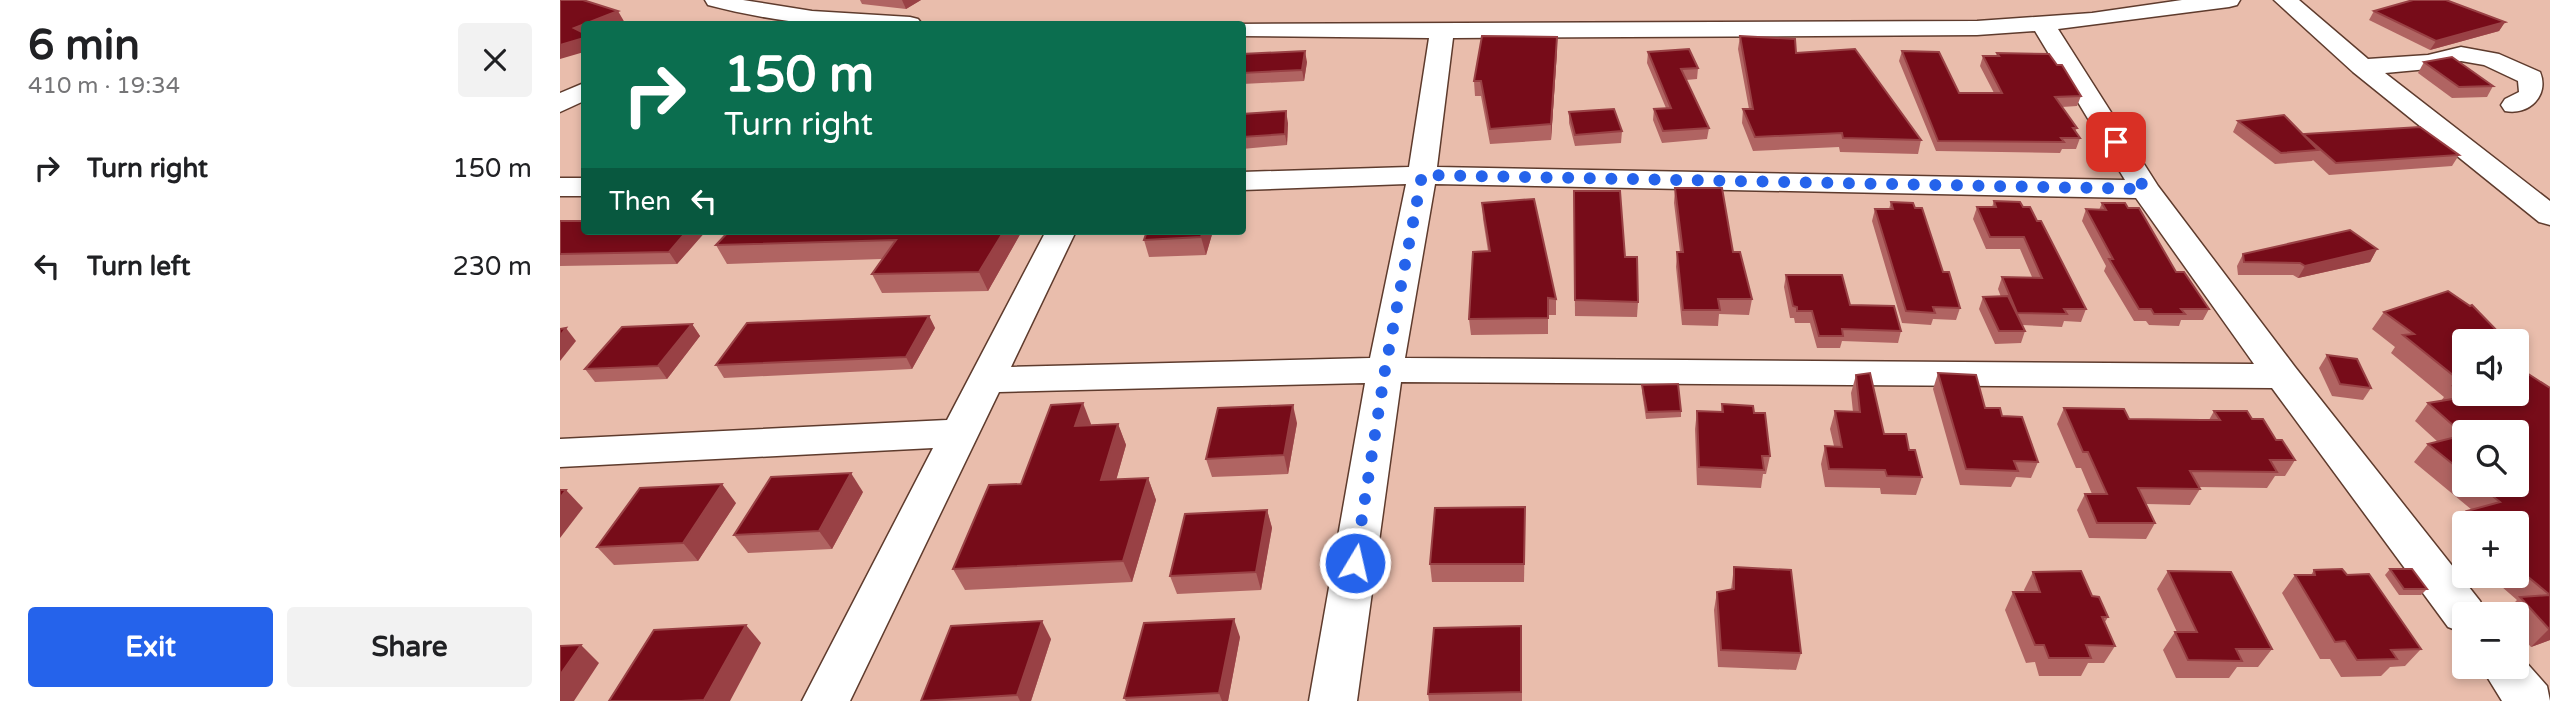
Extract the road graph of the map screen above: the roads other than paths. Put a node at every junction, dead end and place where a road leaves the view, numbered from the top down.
1 (716, 0) edge
2 (2229, 0) edge
3 (2285, 0) edge
4 (743, 8) junction
5 (1759, 10) dead end
6 (716, 21) edge
7 (864, 21) edge
8 (2043, 24) junction
9 (1246, 29) edge
10 (1776, 29) junction
11 (1442, 31) junction
12 (2362, 67) junction
13 (581, 93) edge
14 (560, 104) edge
15 (2514, 105) dead end
16 (1422, 175) junction
17 (1246, 181) edge
18 (560, 187) edge
19 (581, 187) edge
20 (2145, 189) junction
21 (2550, 216) edge
22 (1059, 235) edge
23 (1385, 370) junction
24 (2282, 376) junction
25 (985, 380) junction
26 (959, 433) junction
27 (560, 453) edge
28 (2455, 602) edge
29 (2513, 679) edge
30 (826, 701) edge
31 (1333, 701) edge
32 (2530, 701) edge

1 - 4 street
2 - 8 street
3 - 12 street
4 - 6 street
4 - 7 street
5 - 10 street
8 - 10 street
8 - 20 street
9 - 11 street
10 - 11 street
11 - 16 street
12 - 15 street
12 - 21 street
13 - 14 street
16 - 17 street
16 - 20 street
16 - 23 street
18 - 19 street
20 - 24 street
22 - 25 street
23 - 24 street
23 - 25 street
23 - 31 street
24 - 28 street
25 - 26 street
26 - 27 street
26 - 30 street
29 - 32 street

